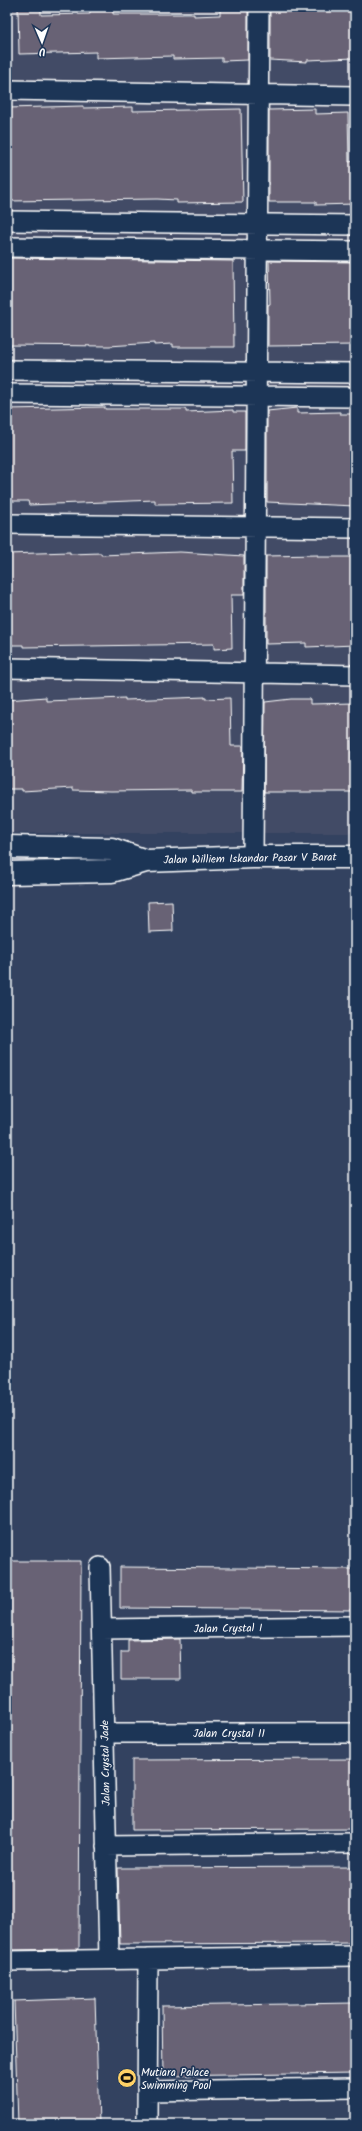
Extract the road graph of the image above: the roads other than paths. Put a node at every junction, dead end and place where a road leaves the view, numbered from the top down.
1 (259, 7) edge
2 (7, 90) edge
3 (258, 94) junction
4 (355, 96) edge
5 (10, 221) edge
6 (74, 222) junction
7 (125, 223) junction
8 (173, 223) junction
9 (257, 224) junction
10 (335, 225) junction
11 (355, 225) edge
12 (10, 247) edge
13 (73, 248) junction
14 (124, 248) junction
15 (173, 249) junction
16 (257, 250) junction
17 (335, 251) junction
18 (355, 251) edge
19 (7, 370) edge
20 (256, 372) junction
21 (355, 373) edge
22 (7, 394) edge
23 (256, 396) junction
24 (355, 397) edge
25 (7, 524) edge
26 (255, 526) junction
27 (355, 528) edge
28 (7, 668) edge
29 (254, 673) junction
30 (355, 675) edge
31 (7, 847) edge
32 (253, 857) junction
33 (355, 857) edge
34 (146, 860) junction
35 (7, 873) edge
36 (100, 1568) dead end
37 (355, 1626) edge
38 (102, 1630) junction
39 (104, 1733) junction
40 (355, 1733) edge
41 (355, 1843) edge
42 (106, 1846) junction
43 (355, 1956) edge
44 (109, 1959) junction
45 (148, 1959) junction
46 (7, 1961) edge
47 (355, 2088) edge
48 (147, 2091) junction
49 (147, 2124) edge

1 - 3 street
2 - 3 street
3 - 4 street
3 - 9 street
5 - 6 street
5 - 12 street
6 - 7 street
6 - 13 street
7 - 8 street
7 - 14 street
8 - 9 street
8 - 15 street
9 - 10 street
9 - 16 street
10 - 11 street
10 - 17 street
12 - 13 street
13 - 14 street
14 - 15 street
15 - 16 street
16 - 17 street
16 - 20 street
17 - 18 street
19 - 20 street
20 - 21 street
20 - 23 street
22 - 23 street
23 - 24 street
23 - 26 street
25 - 26 street
26 - 27 street
26 - 29 street
28 - 29 street
29 - 30 street
29 - 32 street
31 - 34 street, Jalan Williem Iskandar Pasar V Barat
32 - 33 street, Jalan Williem Iskandar Pasar V Barat
32 - 34 street, Jalan Williem Iskandar Pasar V Barat
34 - 35 street, Jalan Williem Iskandar Pasar V Barat
36 - 38 street, Jalan Crystal Jade
37 - 38 street, Jalan Crystal I
38 - 39 street, Jalan Crystal Jade
39 - 40 street, Jalan Crystal II
39 - 42 street, Jalan Crystal Jade
41 - 42 street
42 - 44 street, Jalan Crystal Jade
43 - 45 street
44 - 45 street
44 - 46 street
45 - 48 street
47 - 48 street
48 - 49 street

